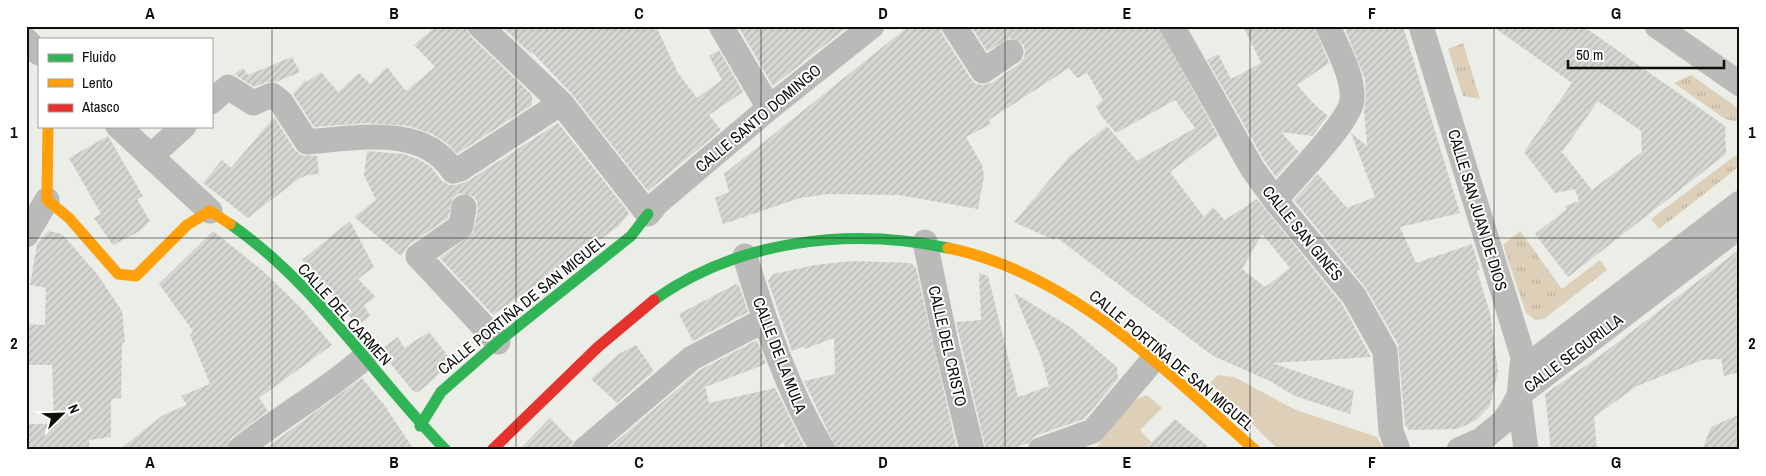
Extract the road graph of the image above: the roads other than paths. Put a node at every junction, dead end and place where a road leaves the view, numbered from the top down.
1 (480, 26) edge
2 (721, 26) edge
3 (872, 26) edge
4 (954, 26) edge
5 (1172, 26) edge
6 (1328, 26) edge
7 (1421, 26) edge
8 (1657, 26) edge
9 (26, 40) edge
10 (38, 52) edge
11 (1011, 52) dead end
12 (1740, 84) edge
13 (220, 95) edge
14 (561, 103) junction
15 (768, 108) junction
16 (48, 128) edge
17 (120, 128) edge
18 (182, 128) edge
19 (151, 156) junction
20 (1275, 200) junction
21 (37, 203) edge
22 (1740, 203) edge
23 (464, 206) dead end
24 (210, 211) junction
25 (648, 214) junction
26 (1740, 226) edge
27 (26, 235) edge
28 (925, 242) junction
29 (744, 256) junction
30 (764, 320) junction
31 (498, 342) junction
32 (365, 358) junction
33 (1152, 361) junction
34 (1520, 394) junction
35 (420, 426) junction
36 (591, 447) edge
37 (1052, 448) edge
38 (239, 450) edge
39 (446, 450) edge
40 (492, 450) edge
41 (823, 450) edge
42 (972, 450) edge
43 (1255, 450) edge
44 (1398, 450) edge
45 (1459, 450) edge
46 (1526, 450) edge

1 - 14 street
2 - 15 street
3 - 15 street, CALLE SANTO DOMINGO
4 - 11 street
5 - 20 street, CALLE SAN GINÉS
6 - 20 street
7 - 34 street, CALLE SAN JUAN DE DIOS
8 - 12 street
9 - 10 street
13 - 14 street
14 - 25 street
15 - 25 street, CALLE SANTO DOMINGO
16 - 21 main road
17 - 19 street
18 - 19 street
19 - 24 street
20 - 44 street, CALLE SAN GINÉS
21 - 24 main road
21 - 27 street
22 - 34 street, CALLE SEGURILLA
23 - 31 street
24 - 32 main road, CALLE DEL CARMEN
25 - 31 main road, CALLE PORTIÑA DE SAN MIGUEL
26 - 34 street, CALLE SEGURILLA
28 - 29 main road, CALLE PORTIÑA DE SAN MIGUEL
28 - 33 main road, CALLE PORTIÑA DE SAN MIGUEL
28 - 42 street, CALLE DEL CRISTO
29 - 30 street, CALLE DE LA MULA
29 - 40 main road, CALLE PORTIÑA DE SAN MIGUEL
30 - 36 street
30 - 41 street, CALLE DE LA MULA
31 - 35 main road, CALLE PORTIÑA DE SAN MIGUEL
32 - 35 main road, CALLE DEL CARMEN
32 - 38 street
33 - 37 street
33 - 43 main road, CALLE PORTIÑA DE SAN MIGUEL
34 - 45 street
34 - 46 street, CALLE SAN JUAN DE DIOS
35 - 39 main road, CALLE DEL CARMEN

